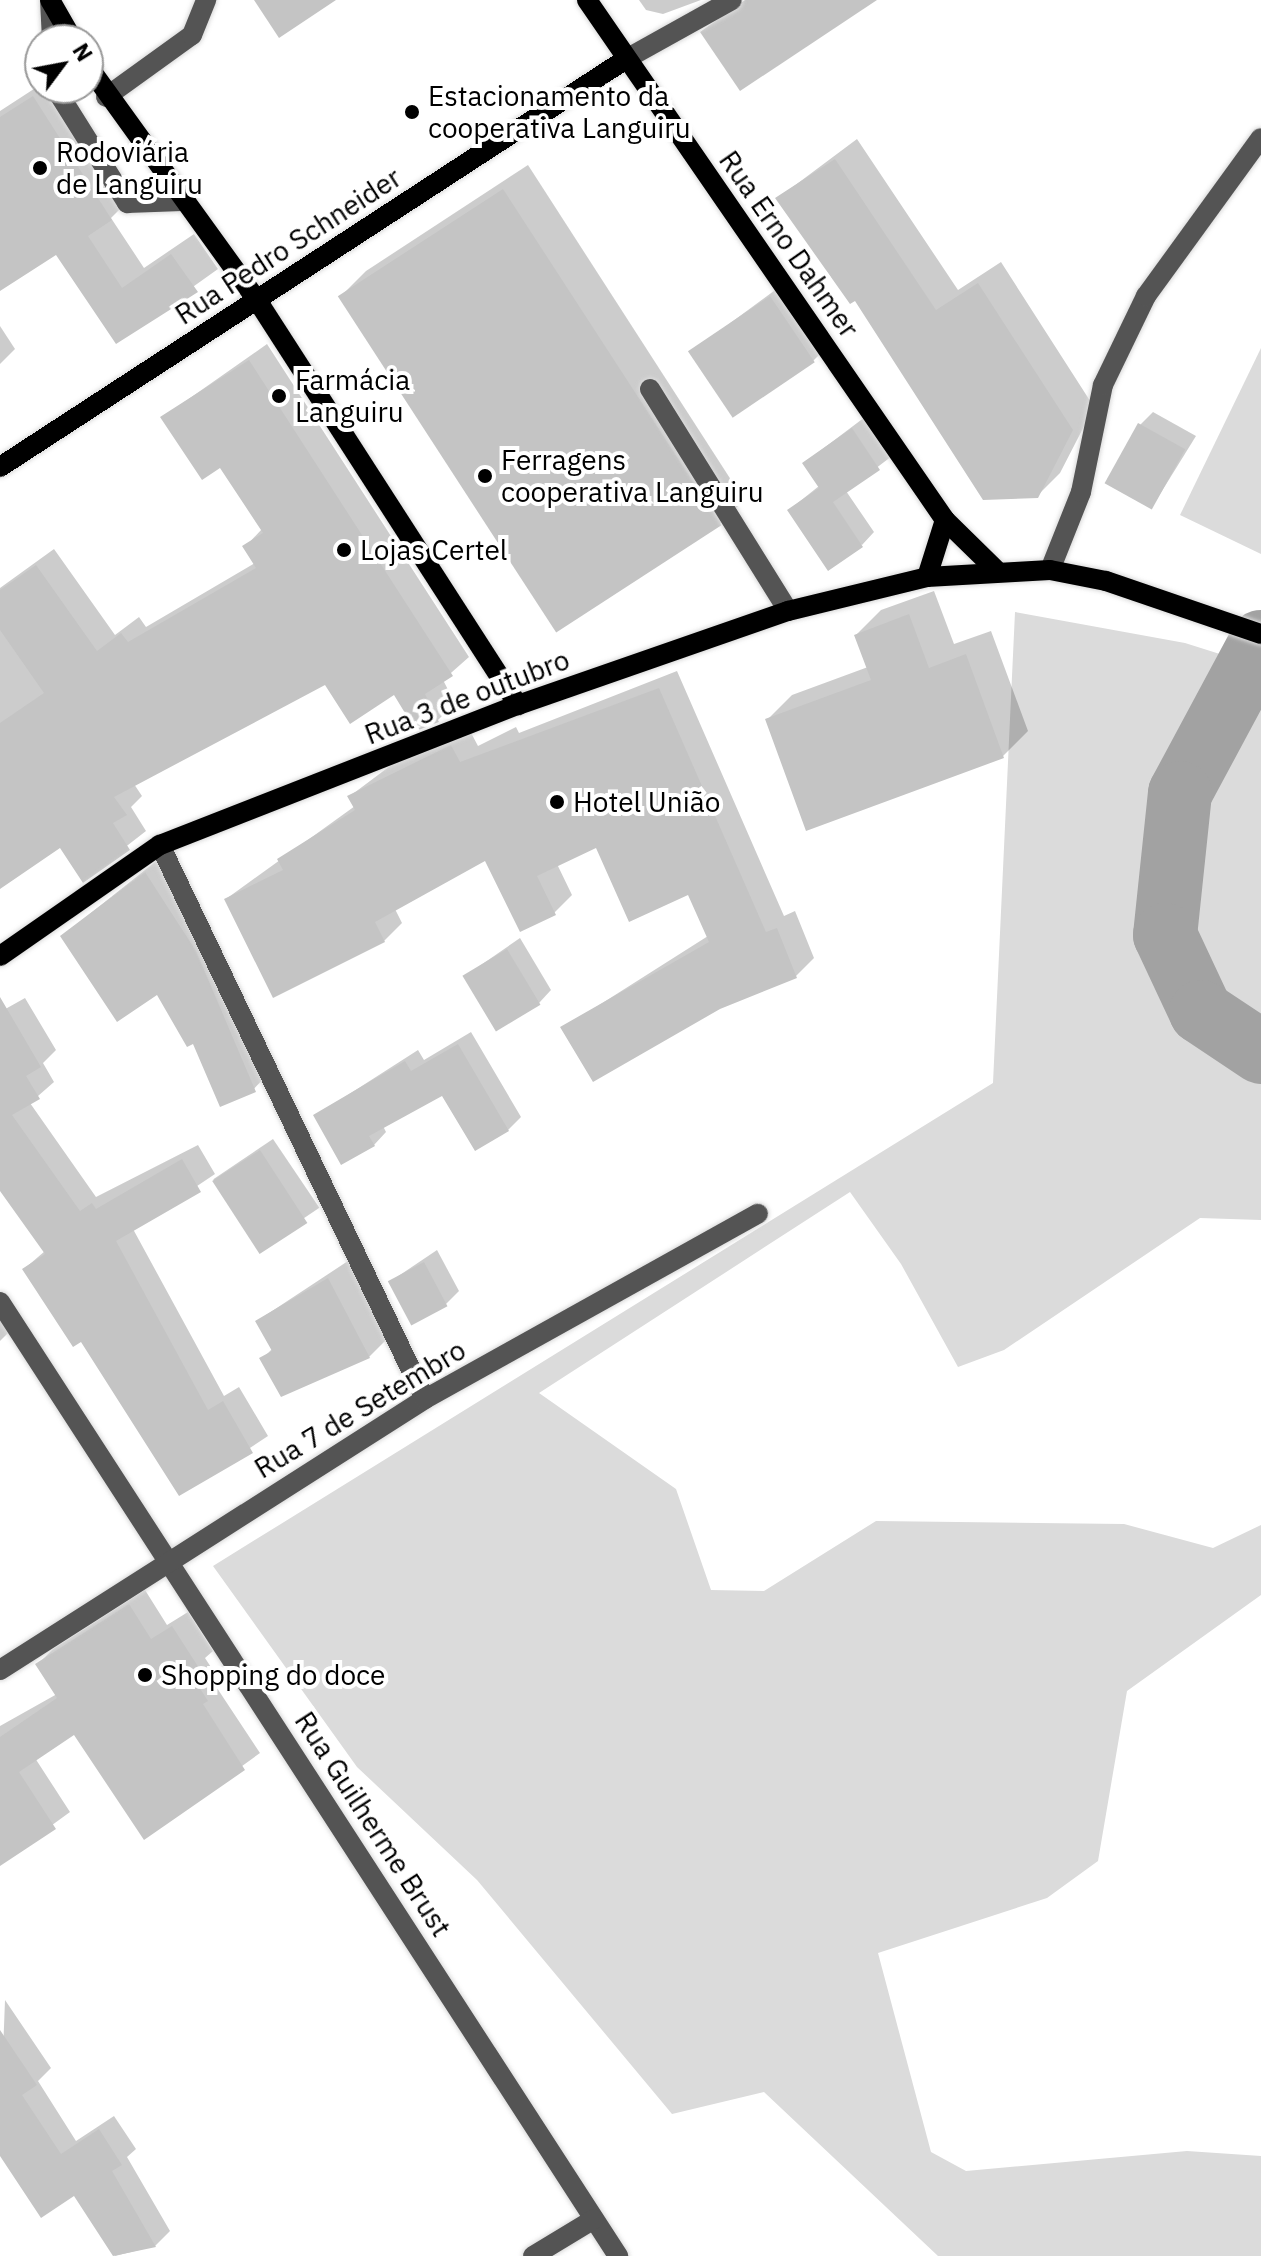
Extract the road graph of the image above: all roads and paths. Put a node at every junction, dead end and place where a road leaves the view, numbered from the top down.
1 (50, 0) edge
2 (206, 0) edge
3 (587, 0) edge
4 (732, 0) edge
5 (51, 24) edge
6 (64, 24) edge
7 (626, 59) junction
8 (104, 94) edge
9 (106, 97) junction
10 (65, 104) edge
11 (1261, 138) edge
12 (182, 201) junction
13 (257, 300) junction
14 (650, 389) dead end
15 (0, 467) edge
16 (945, 520) junction
17 (996, 570) junction
18 (1050, 570) junction
19 (927, 577) junction
20 (788, 611) junction
21 (1261, 634) edge
22 (518, 705) junction
23 (160, 845) junction
24 (0, 956) edge
25 (758, 1214) dead end
26 (0, 1302) edge
27 (425, 1399) junction
28 (169, 1559) junction
29 (0, 1670) edge
30 (594, 2219) junction
31 (533, 2256) edge
32 (618, 2256) edge

1 - 5 street
1 - 6 main road
2 - 9 street
3 - 7 main road, Rua Erno Dahmer
4 - 7 street, Rua Pedro Schneider
7 - 13 main road, Rua Pedro Schneider
7 - 16 main road, Rua Erno Dahmer
8 - 9 main road
9 - 12 main road
10 - 12 street
11 - 18 street
12 - 13 main road
13 - 15 main road, Rua Pedro Schneider
13 - 22 main road
14 - 20 street
16 - 17 main road, Rua Erno Dahmer
16 - 19 main road
17 - 18 main road, Rua 3 de outubro
17 - 19 main road, Rua 3 de outubro
18 - 21 main road, Rua 3 de outubro
19 - 20 main road, Rua 3 de outubro
20 - 22 main road, Rua 3 de outubro
22 - 23 main road, Rua 3 de outubro
23 - 24 main road, Rua 3 de outubro
23 - 27 street
25 - 27 street, Rua 7 de Setembro
26 - 28 street, Rua Guilherme Brust
27 - 28 street, Rua 7 de Setembro
28 - 29 street, Rua 7 de Setembro
28 - 30 street, Rua Guilherme Brust
30 - 31 street
30 - 32 street, Rua Guilherme Brust

